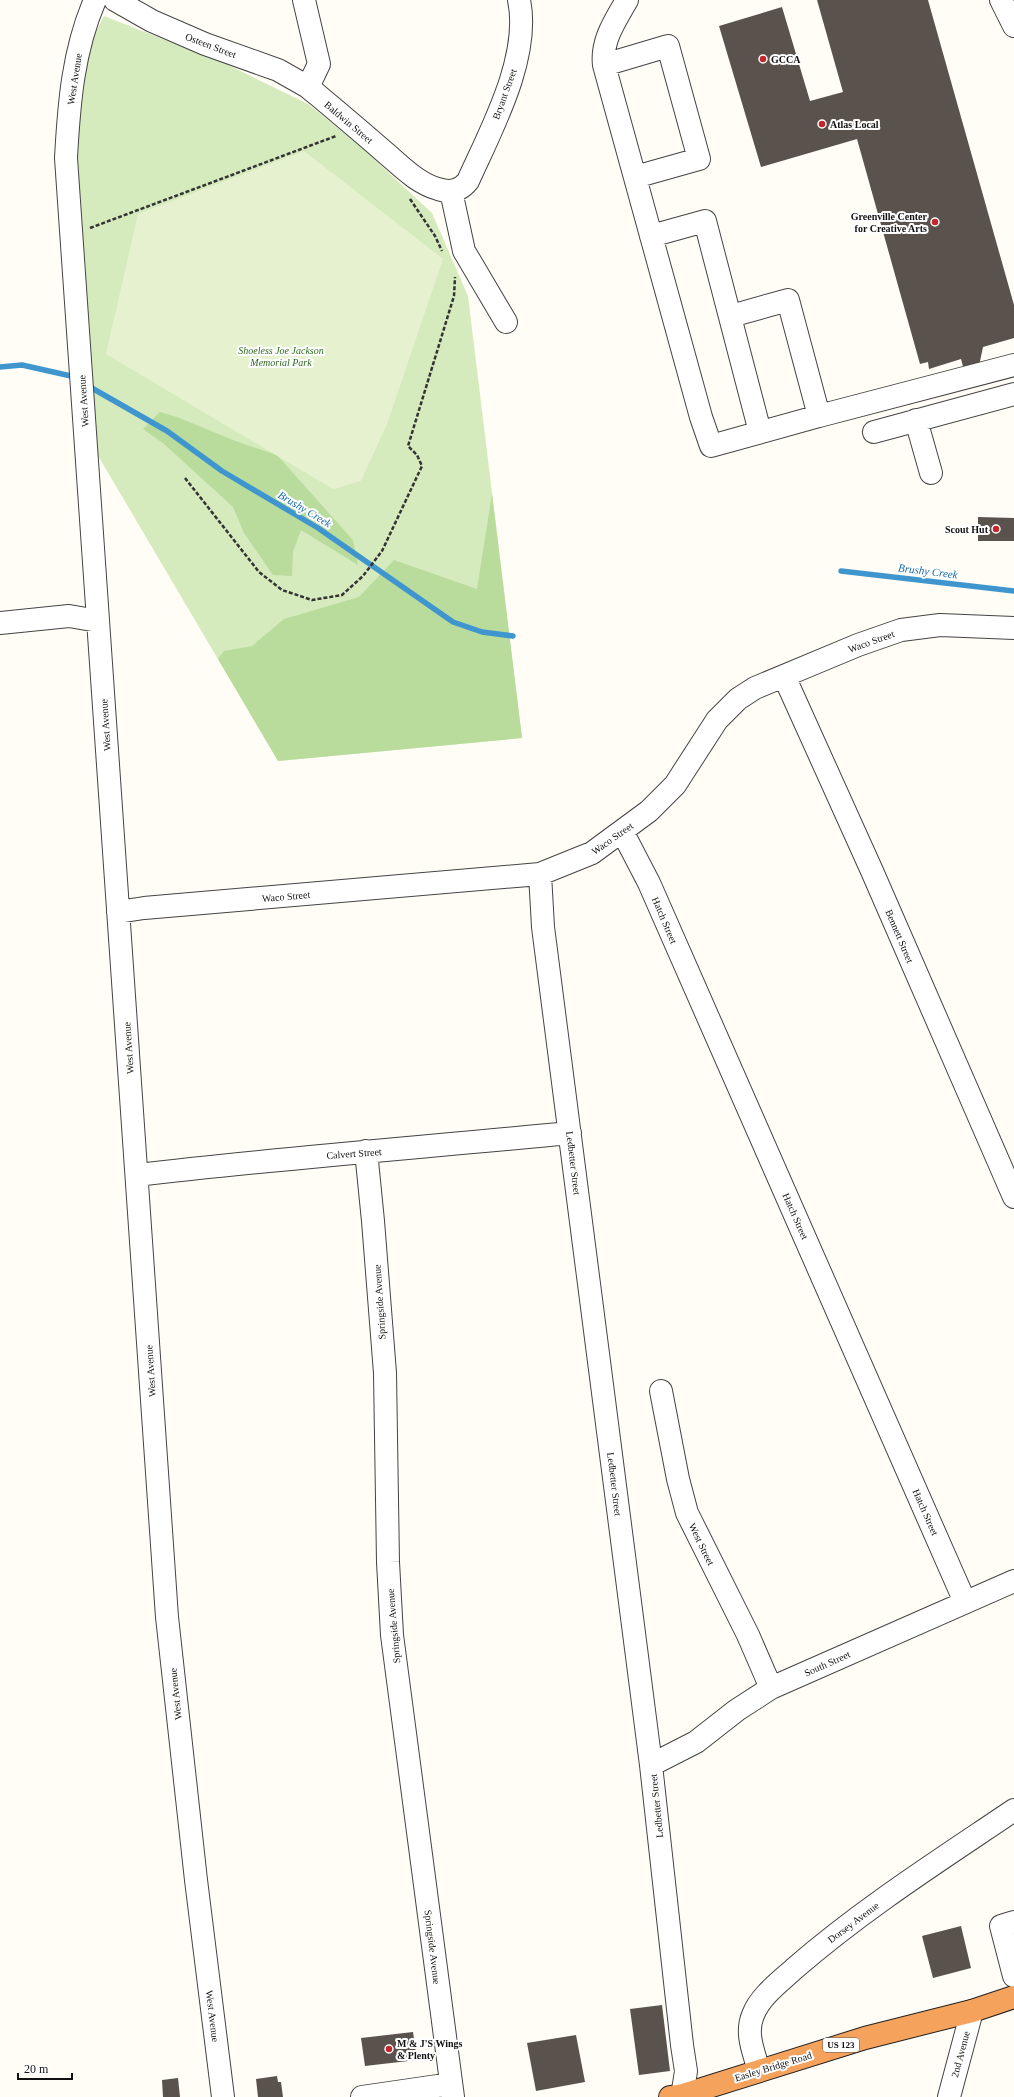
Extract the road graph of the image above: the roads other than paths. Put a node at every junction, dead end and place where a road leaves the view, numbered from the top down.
1 (95, 0) edge
2 (115, 0) edge
3 (304, 0) edge
4 (519, 0) edge
5 (627, 0) edge
6 (1004, 2) edge
7 (1014, 26) edge
8 (604, 65) junction
9 (308, 87) junction
10 (635, 177) junction
11 (459, 187) junction
12 (651, 236) junction
13 (731, 316) junction
14 (506, 322) dead end
15 (1014, 365) edge
16 (1014, 394) edge
17 (819, 416) junction
18 (916, 420) junction
19 (760, 432) junction
20 (874, 432) dead end
21 (932, 473) dead end
22 (98, 621) junction
23 (0, 623) edge
24 (1014, 628) edge
25 (784, 676) junction
26 (622, 832) junction
27 (540, 874) junction
28 (118, 912) junction
29 (570, 1133) junction
30 (366, 1151) junction
31 (137, 1175) junction
32 (1014, 1197) edge
33 (661, 1391) dead end
34 (1014, 1581) edge
35 (966, 1602) junction
36 (771, 1688) junction
37 (651, 1765) junction
38 (1014, 1810) edge
39 (1011, 1932) edge
40 (1013, 1968) edge
41 (1014, 1997) edge
42 (972, 2011) junction
43 (759, 2071) junction
44 (452, 2091) edge
45 (678, 2096) edge
46 (223, 2097) edge
47 (362, 2097) edge
48 (949, 2097) edge

1 - 22 street, West Avenue
2 - 9 street, Osteen Street
3 - 9 street
4 - 11 street, Bryant Street
5 - 8 street
6 - 7 street
8 - 10 street
8 - 10 street
9 - 11 street, Baldwin Street
10 - 12 street
11 - 14 street
12 - 13 street
12 - 19 street
13 - 17 street
13 - 19 street
15 - 17 street
16 - 18 street
17 - 19 street
18 - 20 street
18 - 21 street
22 - 23 street
22 - 28 street, West Avenue
24 - 25 street, Waco Street
25 - 26 street, Waco Street
25 - 32 street, Bennett Street
26 - 27 street, Waco Street
26 - 35 street, Hatch Street
27 - 28 street, Waco Street
27 - 29 street, Ledbetter Street
28 - 31 street, West Avenue
29 - 30 street, Calvert Street
29 - 37 street, Ledbetter Street
30 - 31 street, Calvert Street
30 - 44 street, Springside Avenue
31 - 46 street, West Avenue
33 - 36 street, West Street
34 - 35 street, South Street
35 - 36 street, South Street
36 - 37 street, South Street
37 - 45 street, Ledbetter Street
38 - 43 street, Dorsey Avenue
39 - 40 street
41 - 42 highway, Easley Bridge Road / US 123
42 - 43 highway, Easley Bridge Road / US 123
42 - 48 street, 2nd Avenue
43 - 45 highway, Easley Bridge Road / US 123
44 - 47 street

